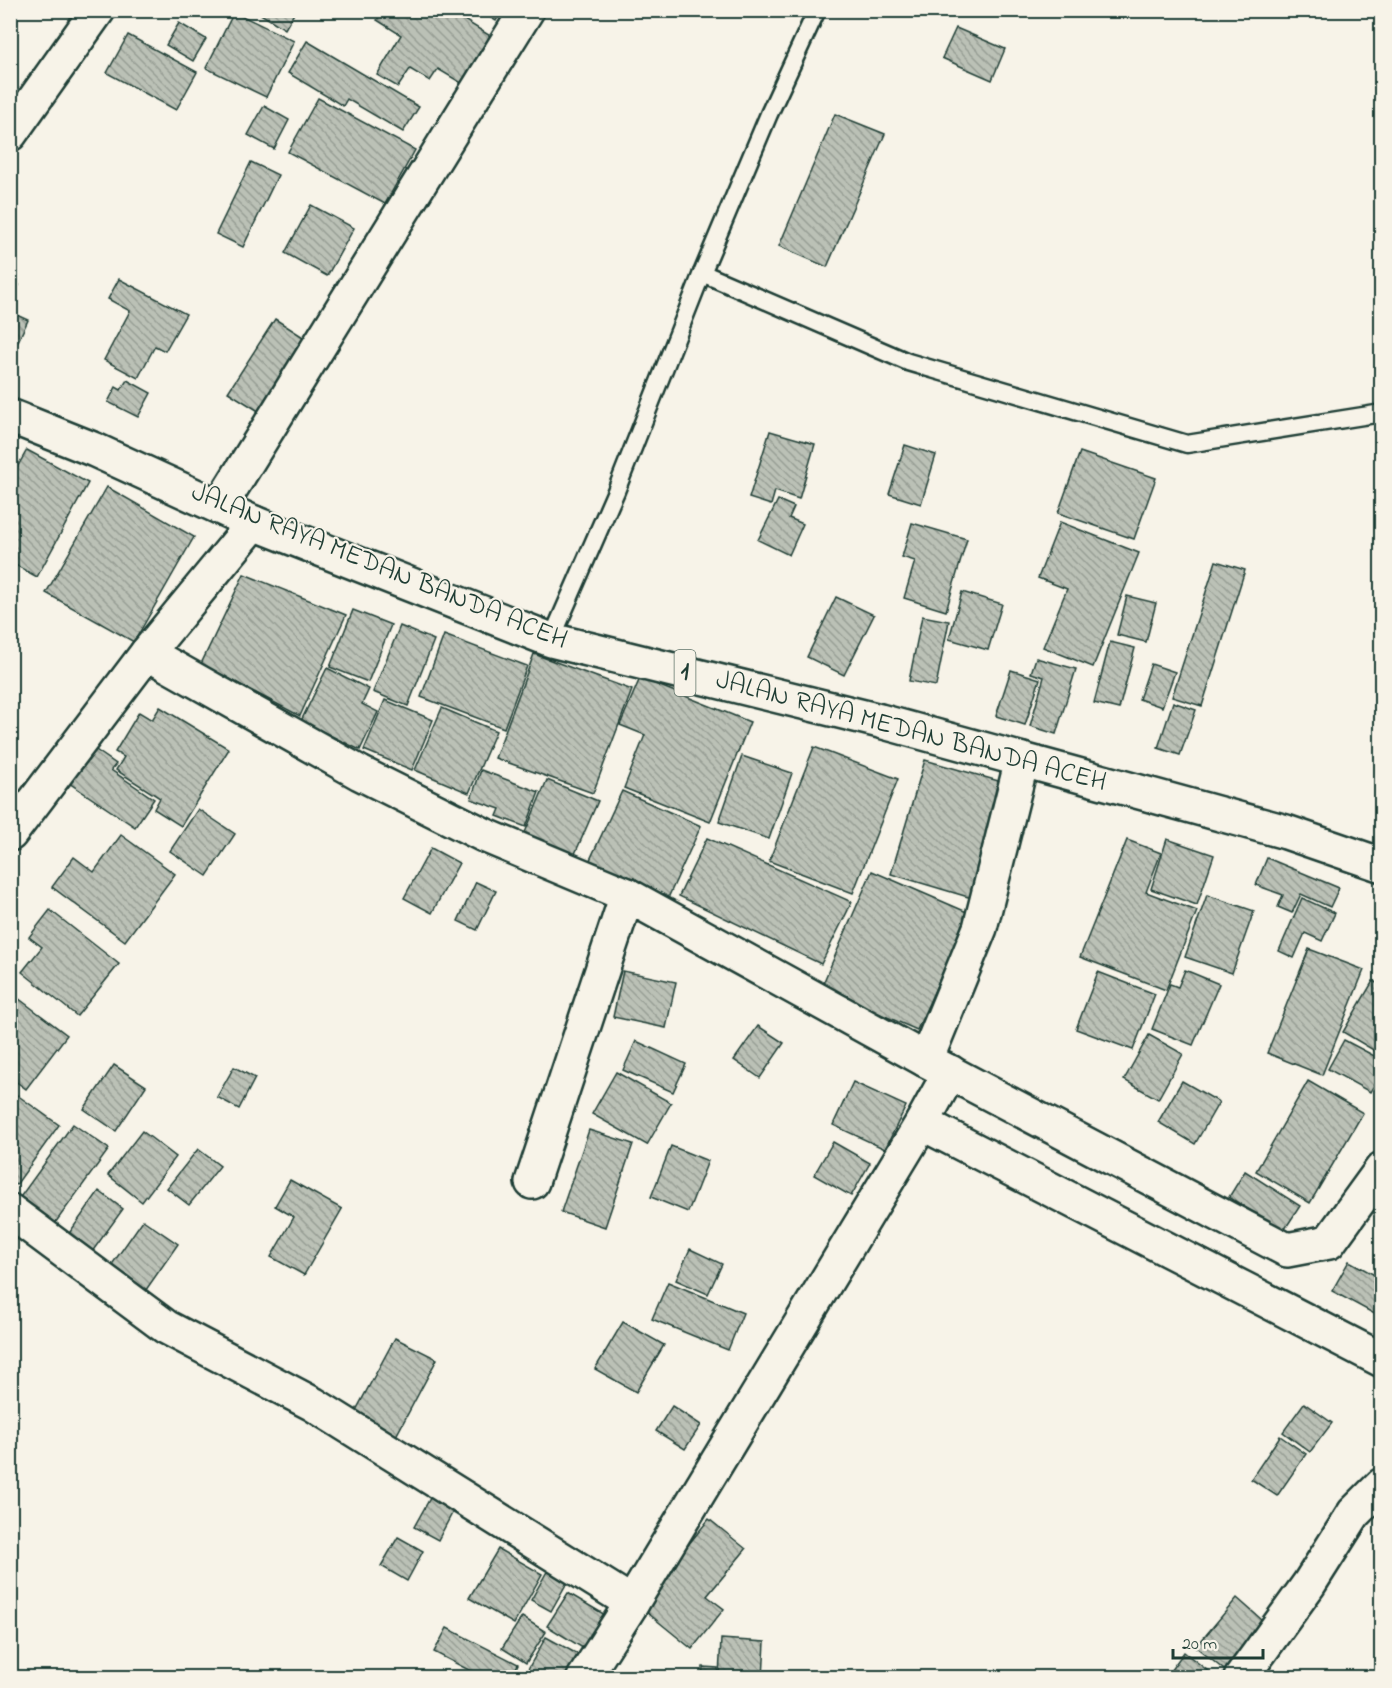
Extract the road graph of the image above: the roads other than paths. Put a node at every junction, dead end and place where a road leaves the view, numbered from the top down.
1 (98, 10) edge
2 (527, 10) edge
3 (817, 10) edge
4 (10, 134) edge
5 (702, 273) junction
6 (1382, 414) edge
7 (10, 416) edge
8 (220, 506) junction
9 (254, 523) junction
10 (551, 640) junction
11 (147, 653) junction
12 (1022, 760) junction
13 (10, 834) edge
14 (1382, 865) edge
15 (627, 895) junction
16 (938, 1066) junction
17 (922, 1123) junction
18 (1382, 1169) edge
19 (532, 1182) dead end
20 (10, 1211) edge
21 (1382, 1360) edge
22 (1382, 1485) edge
23 (632, 1603) junction
24 (584, 1677) edge
25 (1240, 1677) edge

1 - 4 main road
2 - 8 main road
3 - 5 lane
5 - 6 lane
5 - 10 lane
7 - 8 main road, JALAN RAYA MEDAN BANDA ACEH / 1
8 - 9 main road, JALAN RAYA MEDAN BANDA ACEH / 1
9 - 10 main road, JALAN RAYA MEDAN BANDA ACEH / 1
9 - 11 main road
10 - 12 main road, JALAN RAYA MEDAN BANDA ACEH / 1
11 - 13 main road
11 - 15 main road
12 - 14 main road, JALAN RAYA MEDAN BANDA ACEH / 1
12 - 16 main road
15 - 16 main road
15 - 19 main road
16 - 17 main road
16 - 18 main road
17 - 21 main road
17 - 23 main road
20 - 23 main road
22 - 25 main road
23 - 24 main road

